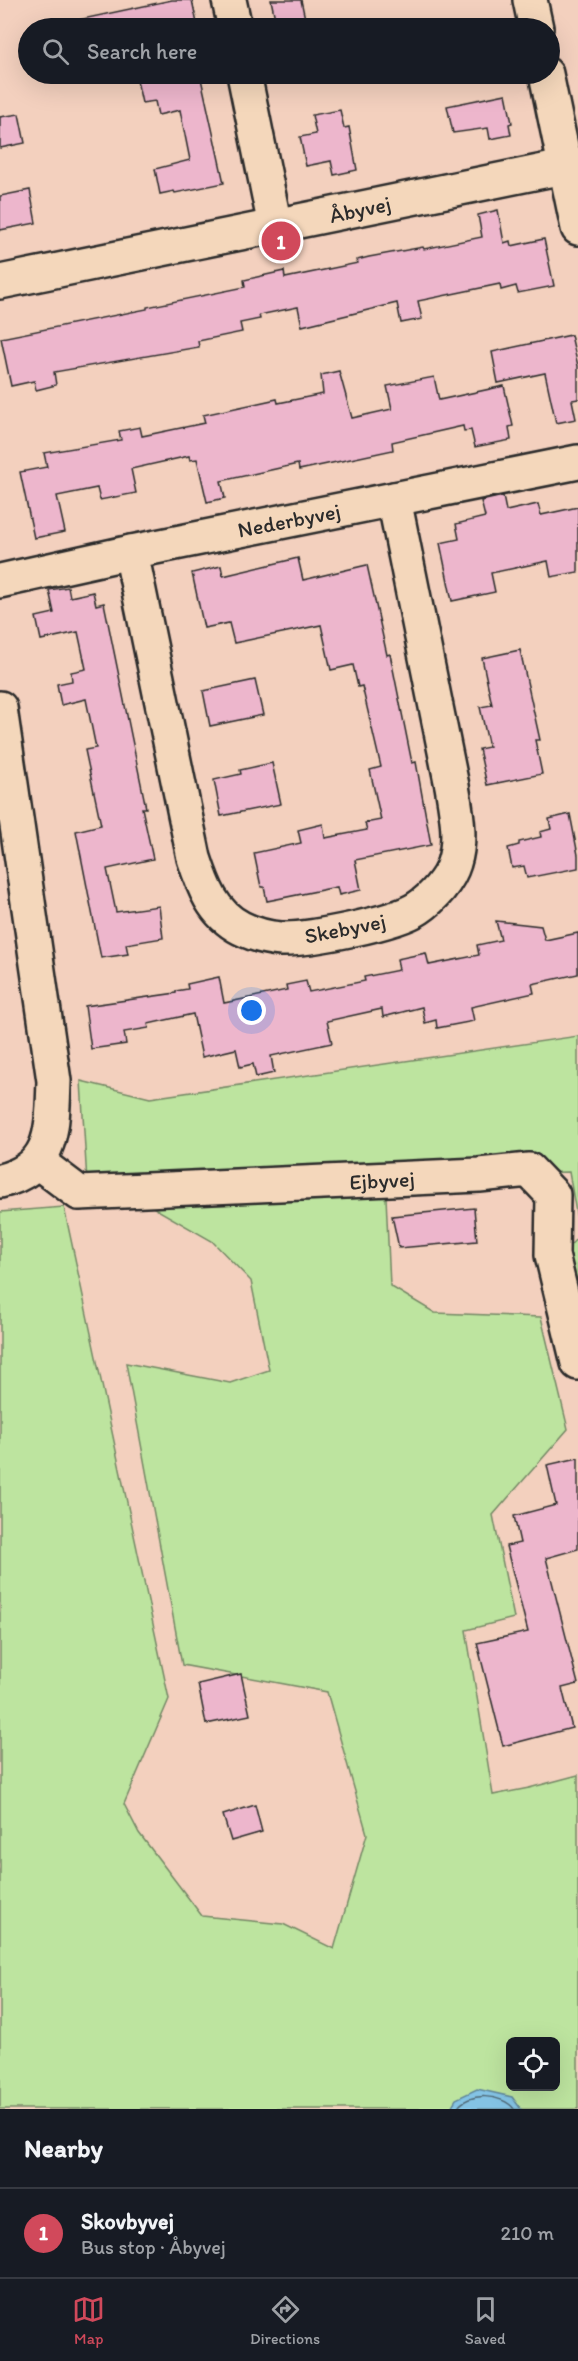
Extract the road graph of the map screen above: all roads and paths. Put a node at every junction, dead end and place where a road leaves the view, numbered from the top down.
1 (229, 0) edge
2 (530, 0) edge
3 (233, 18) edge
4 (534, 18) edge
5 (246, 84) edge
6 (549, 84) edge
7 (572, 165) edge
8 (275, 226) junction
9 (578, 228) edge
10 (0, 282) edge
11 (578, 462) edge
12 (394, 499) junction
13 (131, 552) junction
14 (0, 581) edge
15 (0, 708) edge
16 (39, 1162) junction
17 (0, 1181) edge
18 (578, 1363) edge

1 - 3 street
2 - 4 street
5 - 8 street
6 - 7 street
7 - 8 street, Åbyvej
7 - 9 street
8 - 10 street, Åbyvej
11 - 12 street, Nederbyvej
12 - 13 street, Nederbyvej
12 - 13 street, Skebyvej
13 - 14 street, Nederbyvej
15 - 16 street
16 - 17 street
16 - 18 street, Ejbyvej

